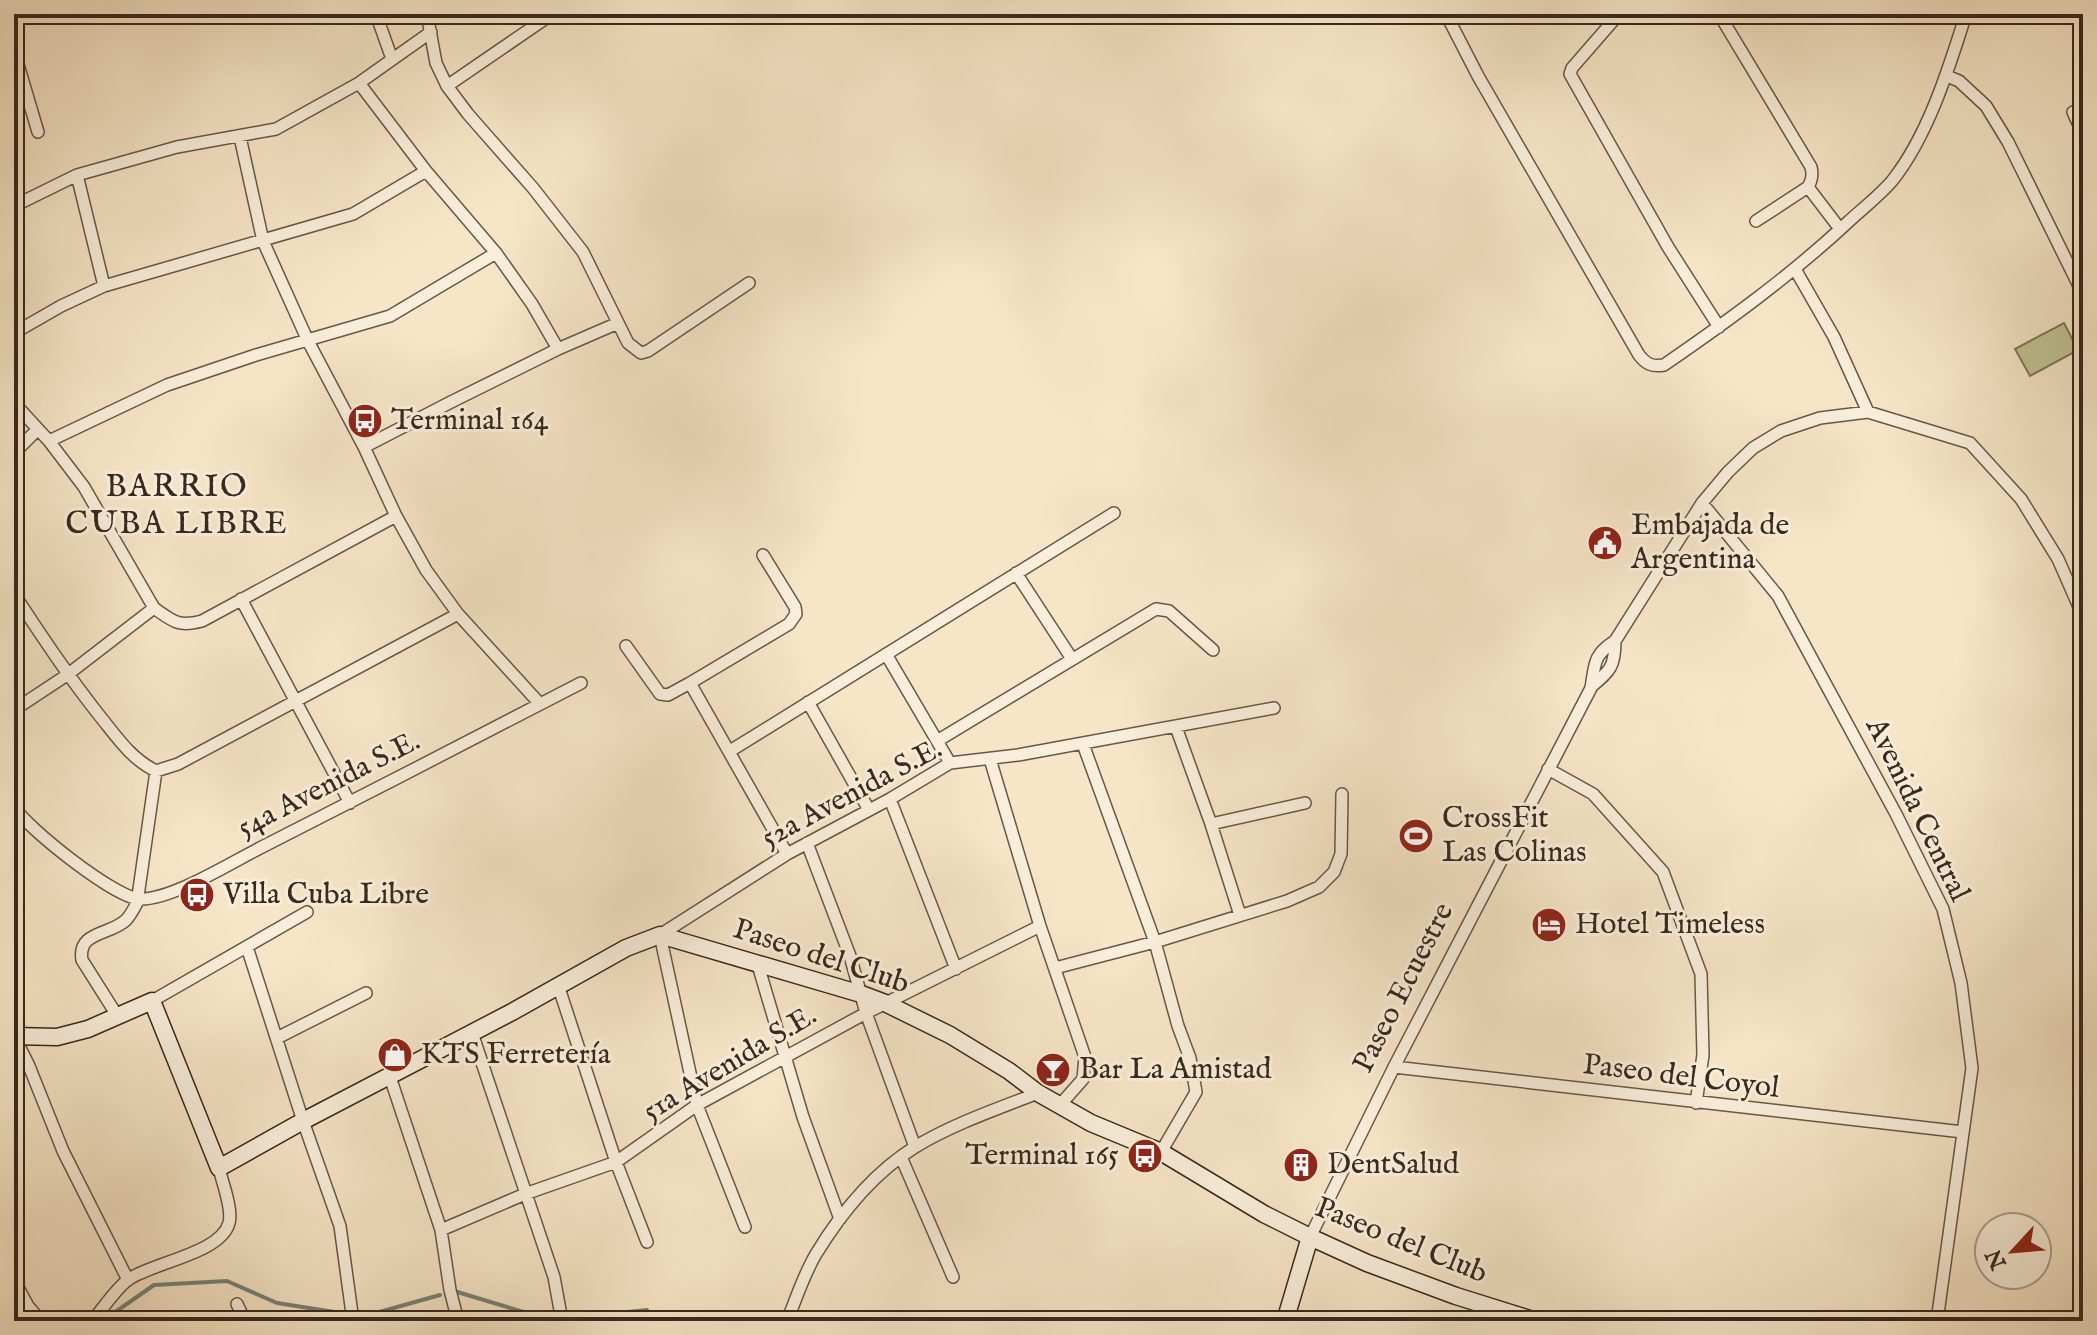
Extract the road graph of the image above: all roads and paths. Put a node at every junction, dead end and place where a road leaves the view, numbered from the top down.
1 (376, 14) edge
2 (427, 14) edge
3 (552, 14) edge
4 (1446, 14) edge
5 (1619, 14) edge
6 (1719, 14) edge
7 (1966, 14) edge
8 (431, 32) junction
9 (14, 51) edge
10 (392, 59) junction
11 (1947, 76) junction
12 (359, 83) junction
13 (447, 86) junction
14 (2073, 112) dead end
15 (38, 132) dead end
16 (2083, 134) edge
17 (240, 137) junction
18 (426, 171) junction
19 (77, 175) junction
20 (1808, 187) junction
21 (14, 206) edge
22 (1756, 221) dead end
23 (1840, 229) junction
24 (263, 241) junction
25 (496, 253) junction
26 (1795, 269) junction
27 (749, 283) dead end
28 (104, 286) junction
29 (2083, 294) edge
30 (618, 323) junction
31 (1719, 327) junction
32 (14, 333) edge
33 (308, 341) junction
34 (558, 349) junction
35 (14, 403) edge
36 (1868, 412) junction
37 (38, 429) junction
38 (49, 441) junction
39 (364, 447) junction
40 (14, 453) edge
41 (1702, 503) junction
42 (1114, 513) dead end
43 (396, 516) junction
44 (763, 555) dead end
45 (1016, 573) junction
46 (14, 594) edge
47 (241, 599) junction
48 (154, 608) junction
49 (458, 614) junction
50 (2083, 616) edge
51 (626, 646) dead end
52 (1213, 650) dead end
53 (886, 654) junction
54 (1072, 659) junction
55 (67, 675) junction
56 (581, 683) dead end
57 (690, 683) junction
58 (296, 700) junction
59 (808, 702) junction
60 (540, 704) junction
61 (1274, 708) dead end
62 (14, 710) edge
63 (1176, 727) junction
64 (937, 741) junction
65 (1083, 744) junction
66 (730, 751) junction
67 (990, 759) junction
68 (950, 763) junction
69 (1548, 769) junction
70 (156, 771) junction
71 (1342, 794) dead end
72 (890, 799) junction
73 (350, 803) junction
74 (1305, 803) dead end
75 (14, 807) edge
76 (869, 810) junction
77 (1211, 824) junction
78 (807, 843) junction
79 (787, 854) junction
80 (136, 899) junction
81 (307, 912) dead end
82 (1240, 915) junction
83 (1040, 926) junction
84 (660, 935) junction
85 (1155, 942) junction
86 (247, 947) junction
87 (758, 965) junction
88 (1055, 968) junction
89 (956, 969) junction
90 (558, 985) junction
91 (366, 993) dead end
92 (861, 994) junction
93 (152, 1001) junction
94 (885, 1003) junction
95 (866, 1013) junction
96 (118, 1017) junction
97 (472, 1033) junction
98 (14, 1036) edge
99 (277, 1038) junction
100 (785, 1056) junction
101 (1394, 1067) junction
102 (390, 1077) junction
103 (1038, 1093) junction
104 (1696, 1103) junction
105 (697, 1105) junction
106 (1060, 1105) junction
107 (303, 1121) junction
108 (1963, 1132) junction
109 (915, 1147) junction
110 (1161, 1152) junction
111 (901, 1157) junction
112 (616, 1162) junction
113 (219, 1168) junction
114 (525, 1194) junction
115 (840, 1219) junction
116 (745, 1227) dead end
117 (441, 1230) junction
118 (1310, 1237) junction
119 (647, 1242) dead end
120 (953, 1277) dead end
121 (14, 1280) edge
122 (128, 1280) junction
123 (237, 1304) dead end
124 (41, 1321) edge
125 (92, 1321) edge
126 (245, 1321) edge
127 (353, 1321) edge
128 (458, 1321) edge
129 (562, 1321) edge
130 (787, 1321) edge
131 (1288, 1321) edge
132 (1536, 1321) edge
133 (1937, 1321) edge

1 - 10 street
2 - 8 street
3 - 13 street
4 - 31 street
5 - 31 street
6 - 20 street
7 - 11 street
8 - 10 street
8 - 13 street
9 - 15 street
10 - 12 street
11 - 23 street
11 - 29 street
12 - 17 street
12 - 18 street
13 - 30 street
14 - 16 street
17 - 19 street
17 - 24 street
18 - 24 street
18 - 25 street
19 - 21 street
19 - 28 street
20 - 22 street
20 - 23 street
23 - 26 street
24 - 28 street
24 - 33 street
25 - 33 street
25 - 34 street
26 - 31 street
26 - 36 street
27 - 30 street
28 - 32 street
30 - 34 street
33 - 38 street
33 - 39 street
34 - 39 street
35 - 37 street
36 - 41 street, Paseo Ecuestre
36 - 50 street
37 - 38 street
37 - 40 street
38 - 48 street
39 - 43 street
41 - 69 street, Paseo Ecuestre
41 - 108 street, Avenida Central
42 - 45 street
43 - 47 street
43 - 49 street
44 - 57 street
45 - 53 street
45 - 54 street
46 - 55 street
47 - 48 street
47 - 58 street
48 - 55 street
49 - 58 street
49 - 60 street
51 - 57 street
52 - 54 street
53 - 59 street
53 - 64 street
54 - 64 street
55 - 62 street
55 - 70 street
56 - 60 street, 54a Avenida S.E.
57 - 66 street
58 - 70 street
58 - 73 street
59 - 66 street
59 - 76 street
60 - 73 street, 54a Avenida S.E.
61 - 63 street, 52a Avenida S.E.
63 - 65 street, 52a Avenida S.E.
63 - 77 street
64 - 68 street
65 - 67 street, 52a Avenida S.E.
65 - 85 street
66 - 79 street
67 - 68 street, 52a Avenida S.E.
67 - 83 street
68 - 72 street, 52a Avenida S.E.
69 - 101 street, Paseo Ecuestre
69 - 104 street
70 - 80 street
71 - 82 street
72 - 76 street, 52a Avenida S.E.
72 - 89 street
73 - 80 street, 54a Avenida S.E.
74 - 77 street
75 - 80 street
76 - 78 street, 52a Avenida S.E.
77 - 82 street
78 - 79 street, 52a Avenida S.E.
78 - 92 street
79 - 84 street, 52a Avenida S.E.
80 - 96 street
81 - 86 street
82 - 85 street
83 - 88 street
83 - 89 street, 51a Avenida S.E.
84 - 87 street, Paseo del Club
84 - 90 street
84 - 105 street
85 - 88 street
85 - 110 street
86 - 93 street
86 - 99 street
87 - 92 street, Paseo del Club
87 - 100 street
88 - 106 street
89 - 94 street, 51a Avenida S.E.
90 - 97 street
90 - 112 street
91 - 99 street
92 - 94 street, Paseo del Club
92 - 95 street
93 - 96 street
93 - 113 street
94 - 95 street, 51a Avenida S.E.
94 - 103 street, Paseo del Club
95 - 100 street, 51a Avenida S.E.
95 - 109 street
96 - 98 street
97 - 102 street
97 - 114 street
98 - 122 street
99 - 107 street
100 - 105 street, 51a Avenida S.E.
100 - 115 street
101 - 104 street, Paseo del Coyol
101 - 118 street, Paseo Ecuestre
102 - 107 street
102 - 117 street
103 - 106 street, Paseo del Club
103 - 109 street
104 - 108 street, Paseo del Coyol
105 - 112 street, 51a Avenida S.E.
105 - 116 street
106 - 110 street, Paseo del Club
107 - 113 street
107 - 127 street
108 - 133 street, Avenida Central
109 - 111 street
110 - 118 street, Paseo del Club
111 - 115 street
111 - 120 street
112 - 114 street, 51a Avenida S.E.
112 - 119 street
113 - 122 street
114 - 117 street, 51a Avenida S.E.
114 - 129 street
115 - 130 street
117 - 128 street
118 - 131 street, Paseo Ecuestre
118 - 132 street, Paseo del Club
121 - 124 street
122 - 125 street
123 - 126 street

